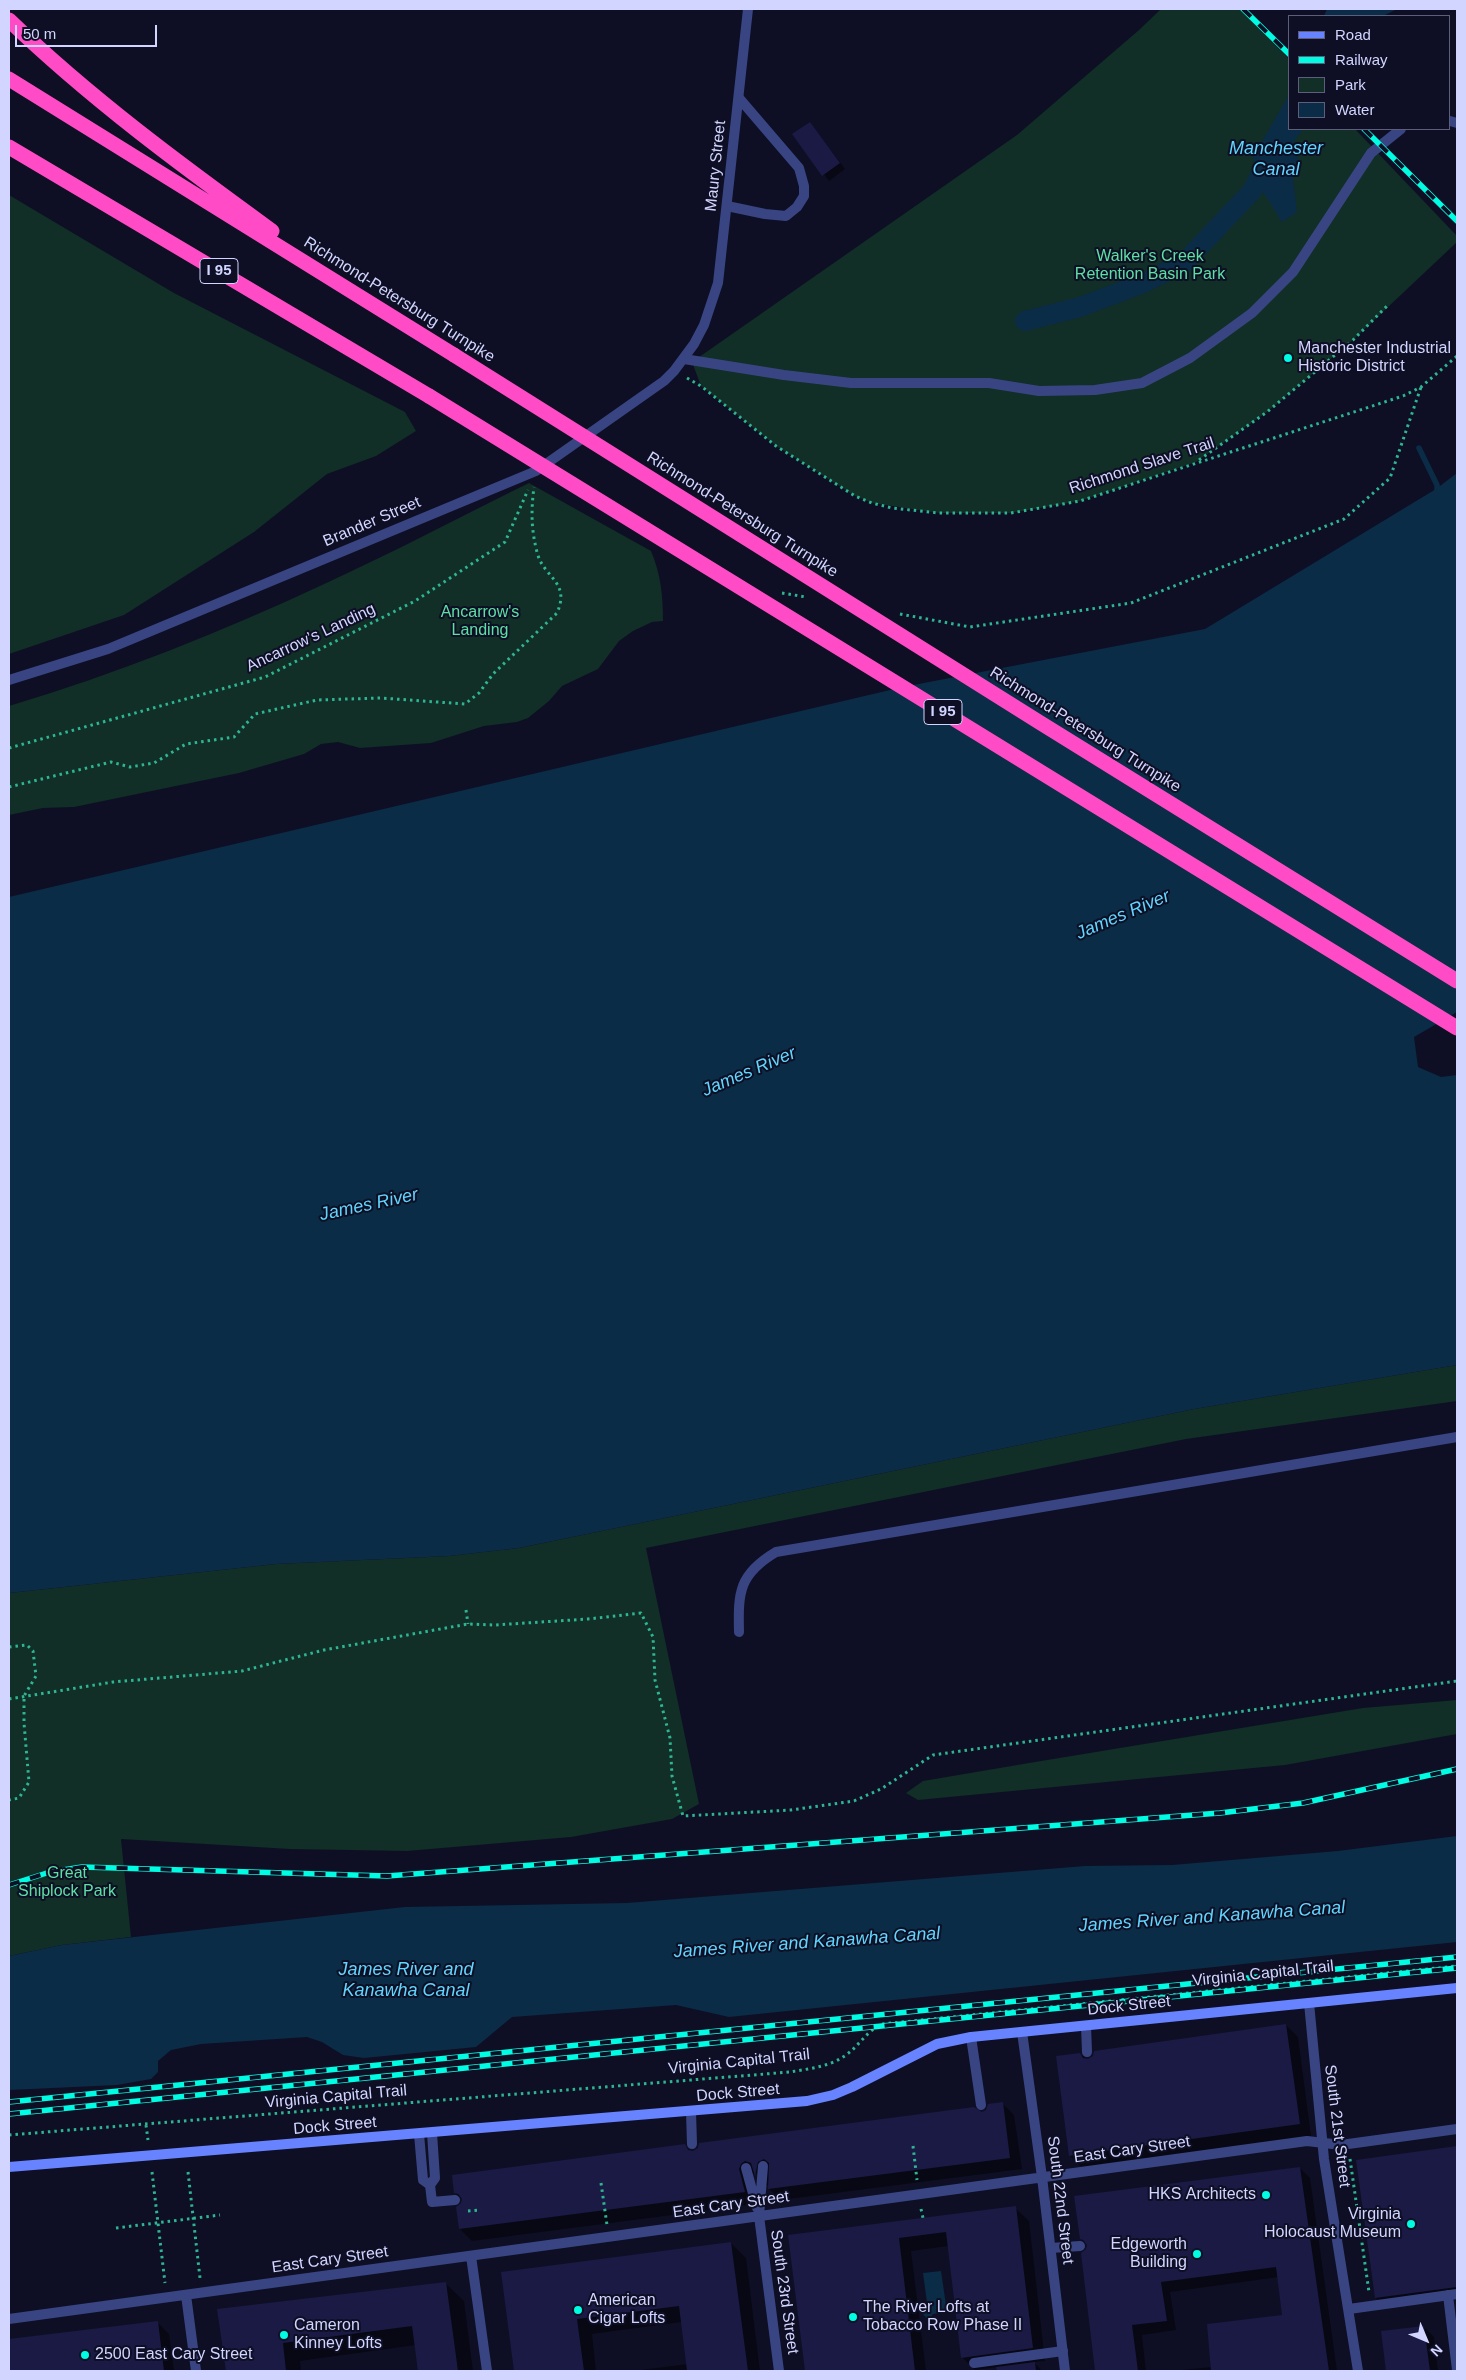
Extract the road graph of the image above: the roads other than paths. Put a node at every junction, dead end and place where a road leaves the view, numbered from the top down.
1 (748, 9) edge
2 (9, 20) edge
3 (9, 79) edge
4 (739, 98) junction
5 (1401, 130) edge
6 (9, 147) edge
7 (727, 206) junction
8 (371, 303) junction
9 (704, 325) joint
10 (684, 359) junction
11 (9, 680) edge
12 (1457, 981) edge
13 (1457, 1028) edge
14 (1457, 1437) edge
15 (740, 1632) dead end
16 (1457, 1988) edge
17 (1309, 2003) junction
18 (1086, 2026) junction
19 (1022, 2032) junction
20 (971, 2037) junction
21 (1087, 2052) dead end
22 (981, 2106) dead end
23 (691, 2112) junction
24 (1457, 2129) edge
25 (432, 2133) junction
26 (419, 2134) junction
27 (1323, 2143) junction
28 (692, 2144) dead end
29 (763, 2166) dead end
30 (9, 2167) edge
31 (746, 2168) dead end
32 (1042, 2178) junction
33 (430, 2185) junction
34 (455, 2200) dead end
35 (759, 2216) junction
36 (1080, 2246) dead end
37 (1051, 2248) junction
38 (471, 2256) junction
39 (186, 2295) junction
40 (1453, 2295) edge
41 (1350, 2309) junction
42 (9, 2319) edge
43 (1063, 2352) junction
44 (974, 2363) dead end
45 (1457, 2370) edge
46 (196, 2371) edge
47 (486, 2371) edge
48 (780, 2371) edge
49 (1066, 2371) edge
50 (1358, 2371) edge

1 - 4 street, Maury Street
2 - 8 highway
3 - 8 highway, Richmond-Petersburg Turnpike / I 95
4 - 7 street, Maury Street
4 - 7 street
5 - 10 street
6 - 13 highway, I 95, bridge
7 - 9 street, Maury Street
8 - 12 highway, Richmond-Petersburg Turnpike / I 95, bridge
9 - 10 street, Brander Street
10 - 11 street, Brander Street
14 - 15 street
16 - 17 main road, Dock Street
17 - 18 main road, Dock Street
17 - 27 street, South 21st Street
18 - 19 main road, Dock Street
18 - 21 street
19 - 20 main road, Dock Street
19 - 32 street, South 22nd Street
20 - 22 street
20 - 23 main road, Dock Street
23 - 25 main road, Dock Street
23 - 28 street
24 - 27 street, East Cary Street
25 - 26 main road, Dock Street
25 - 33 street
26 - 30 main road, Dock Street
26 - 33 street
27 - 32 street, East Cary Street
27 - 41 street, South 21st Street
29 - 35 street
31 - 35 street
32 - 35 street, East Cary Street
32 - 37 street, South 22nd Street
33 - 34 street
35 - 38 street, East Cary Street
35 - 48 street, South 23rd Street
36 - 37 street
37 - 43 street, South 22nd Street
38 - 39 street, East Cary Street
38 - 47 street
39 - 42 street, East Cary Street
39 - 46 street
40 - 41 street
40 - 45 street
41 - 50 street, South 21st Street
43 - 44 street
43 - 49 street, South 22nd Street

